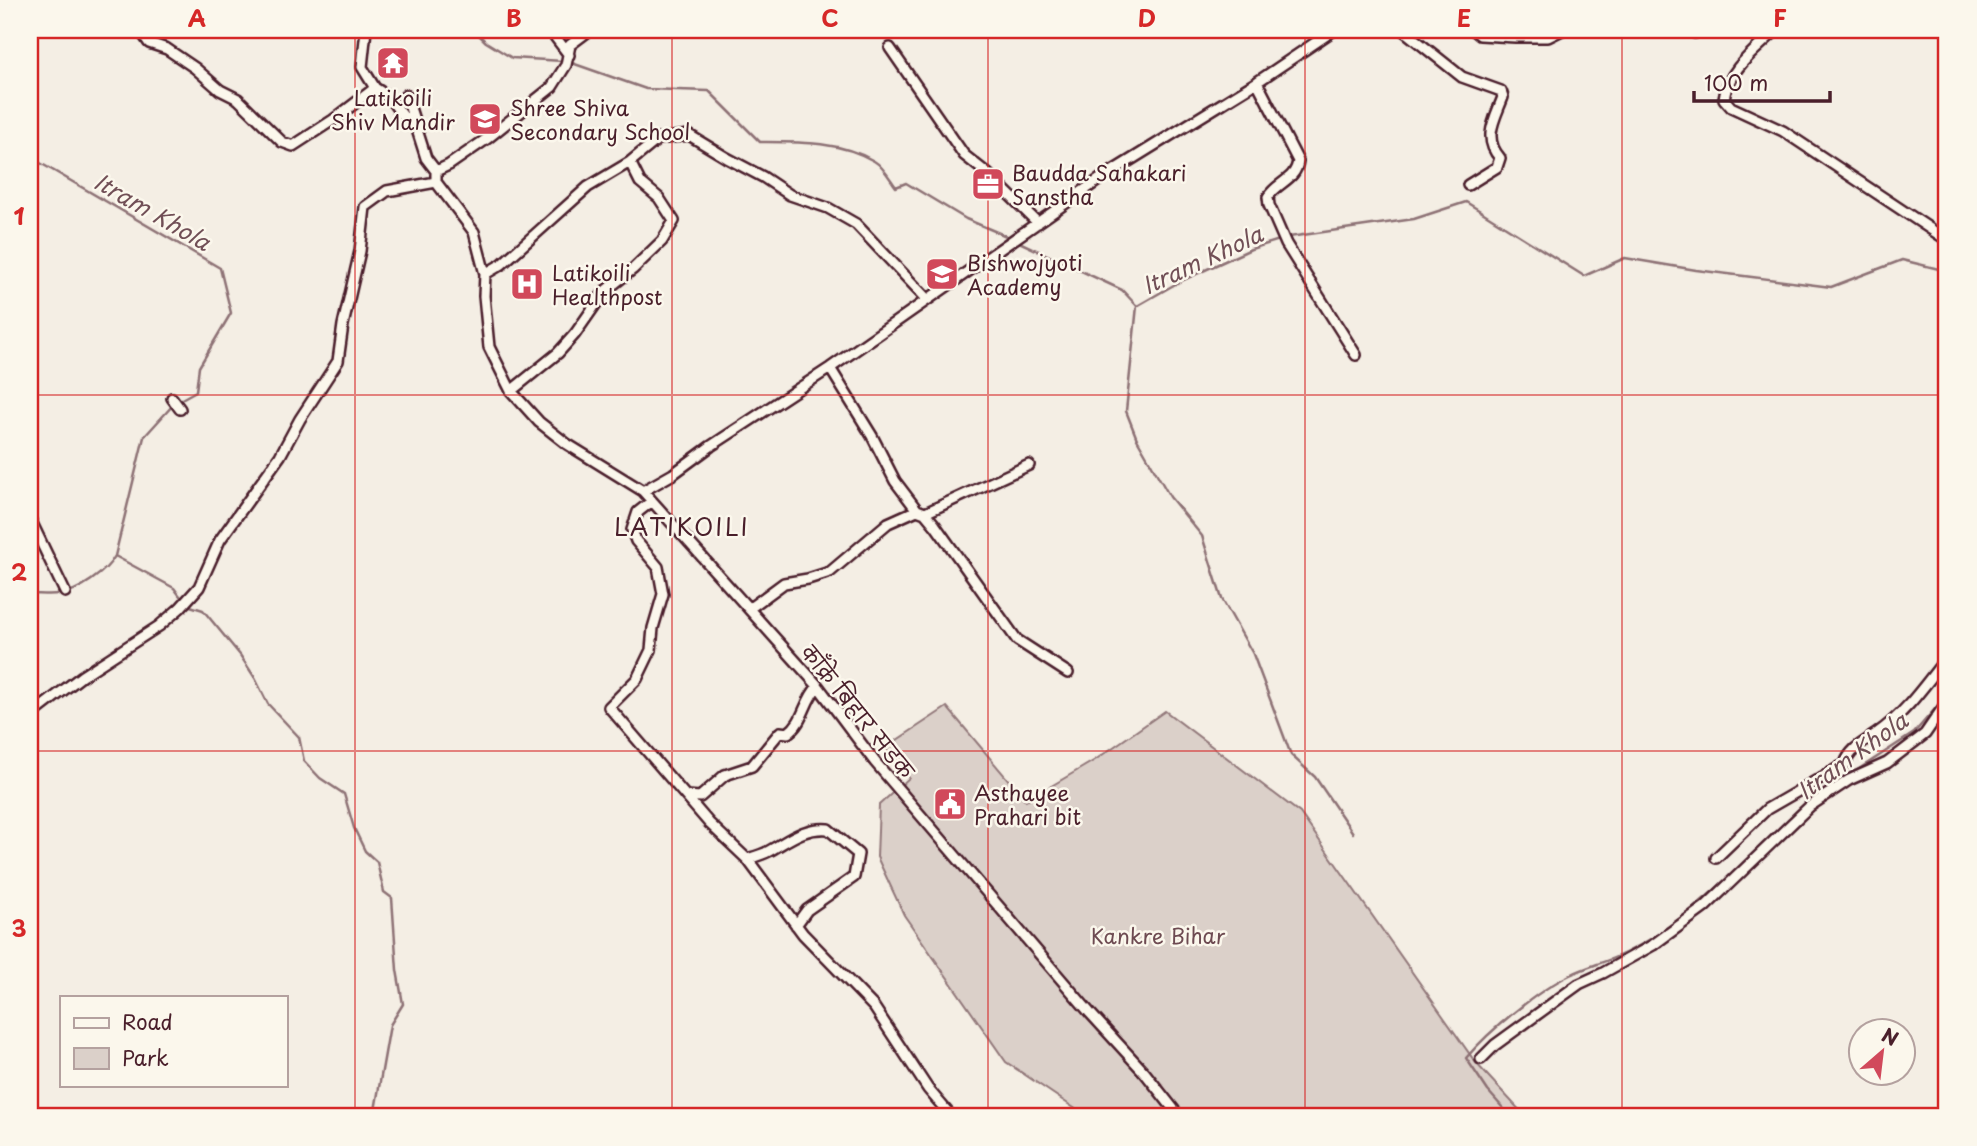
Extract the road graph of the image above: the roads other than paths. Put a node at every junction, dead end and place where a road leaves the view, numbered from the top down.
1 (140, 30) edge
2 (366, 30) edge
3 (550, 30) edge
4 (590, 30) edge
5 (1334, 30) edge
6 (1404, 30) edge
7 (1474, 30) edge
8 (1562, 30) edge
9 (1776, 30) edge
10 (890, 48) dead end
11 (568, 60) junction
12 (1257, 82) junction
13 (375, 88) junction
14 (406, 95) dead end
15 (416, 123) junction
16 (629, 162) junction
17 (436, 171) junction
18 (436, 182) junction
19 (1468, 185) dead end
20 (1038, 223) junction
21 (1947, 240) edge
22 (485, 274) junction
23 (927, 299) junction
24 (1356, 355) dead end
25 (830, 368) junction
26 (511, 391) junction
27 (172, 398) dead end
28 (180, 410) dead end
29 (1029, 465) dead end
30 (643, 491) junction
31 (652, 500) junction
32 (921, 511) junction
33 (30, 519) edge
34 (65, 592) dead end
35 (750, 608) junction
36 (1947, 657) edge
37 (1069, 673) dead end
38 (818, 686) junction
39 (1947, 702) edge
40 (30, 716) edge
41 (687, 796) junction
42 (1716, 858) dead end
43 (747, 859) junction
44 (796, 925) junction
45 (1481, 1059) dead end
46 (951, 1116) edge
47 (1179, 1116) edge

1 - 13 street
2 - 13 street
3 - 11 street
4 - 11 street
5 - 12 street
6 - 19 street
7 - 8 street
9 - 21 street
10 - 20 street
11 - 17 street
12 - 20 street
12 - 24 street
13 - 15 street
14 - 15 street
15 - 17 street
16 - 22 street
16 - 23 street
16 - 26 street
17 - 18 street
18 - 22 street, काँक्रे बिहार सडक
18 - 40 street
20 - 23 street
22 - 26 street, काँक्रे बिहार सडक
23 - 25 street
25 - 30 street
25 - 32 street
26 - 30 street, काँक्रे बिहार सडक
27 - 28 street
29 - 32 street
30 - 31 street, काँक्रे बिहार सडक
31 - 35 street, काँक्रे बिहार सडक
31 - 41 street
32 - 35 street
32 - 37 street
33 - 34 street
35 - 38 street, काँक्रे बिहार सडक
36 - 42 street
38 - 41 street
38 - 47 street, काँक्रे बिहार सडक
39 - 45 street
41 - 43 street
43 - 44 street
43 - 44 street
44 - 46 street

